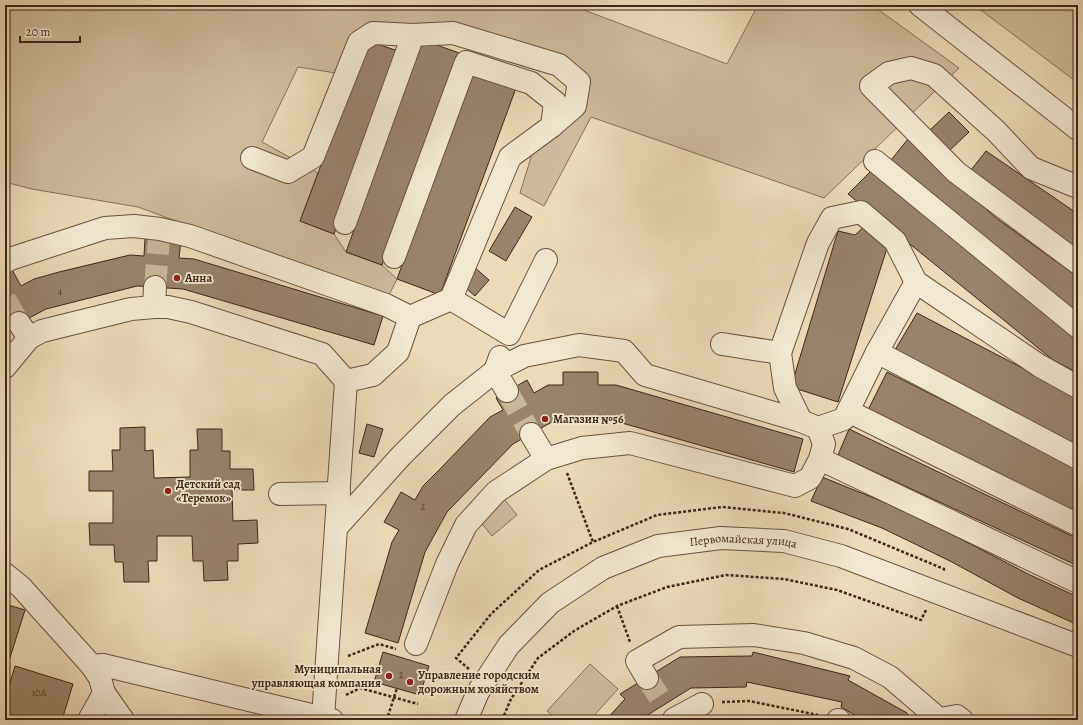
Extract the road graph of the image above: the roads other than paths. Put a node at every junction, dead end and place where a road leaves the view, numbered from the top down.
1 (920, 5) edge
2 (412, 35) junction
3 (552, 126) junction
4 (1078, 129) edge
5 (252, 158) dead end
6 (875, 161) dead end
7 (1078, 188) edge
8 (345, 223) dead end
9 (394, 257) dead end
10 (7, 259) edge
11 (546, 260) dead end
12 (1078, 263) edge
13 (916, 282) junction
14 (451, 299) junction
15 (410, 317) junction
16 (1078, 327) edge
17 (509, 334) junction
18 (722, 344) dead end
19 (877, 352) junction
20 (780, 353) junction
21 (524, 356) junction
22 (5, 367) edge
23 (495, 371) junction
24 (346, 381) junction
25 (1078, 387) edge
26 (507, 391) tunnel mouth
27 (848, 411) junction
28 (810, 425) junction
29 (531, 434) tunnel mouth
30 (553, 456) junction
31 (1078, 458) edge
32 (820, 459) junction
33 (339, 493) junction
34 (280, 494) dead end
35 (1078, 526) edge
36 (336, 528) junction
37 (5, 574) edge
38 (1078, 582) edge
39 (416, 644) road end
40 (1078, 646) edge
41 (92, 666) junction
42 (647, 678) tunnel mouth
43 (104, 693) junction
44 (702, 704) road end
45 (670, 714) edge
46 (327, 719) edge
47 (89, 720) edge
48 (123, 720) edge
49 (466, 720) edge
50 (938, 720) edge
51 (962, 720) edge

1 - 4 street
2 - 3 street
2 - 5 street
2 - 8 street
3 - 9 street
3 - 14 street
6 - 16 street
7 - 12 street
10 - 15 street
11 - 17 street
13 - 19 street
13 - 20 street
13 - 25 street
14 - 15 street
14 - 17 street
15 - 24 street
17 - 21 street
17 - 23 street
18 - 20 street
19 - 27 street
19 - 31 street
20 - 28 street
21 - 23 street
21 - 28 street
22 - 24 street
23 - 26 street
23 - 36 street
24 - 33 street
27 - 28 street
27 - 35 street
28 - 32 street
29 - 30 street
30 - 32 street
30 - 39 street
32 - 38 street
33 - 34 street
33 - 36 street
36 - 46 street
37 - 41 street
40 - 49 street, Первомайская улица
41 - 43 street
41 - 46 street
42 - 50 street
43 - 47 street
43 - 48 street
44 - 45 street
50 - 51 street

